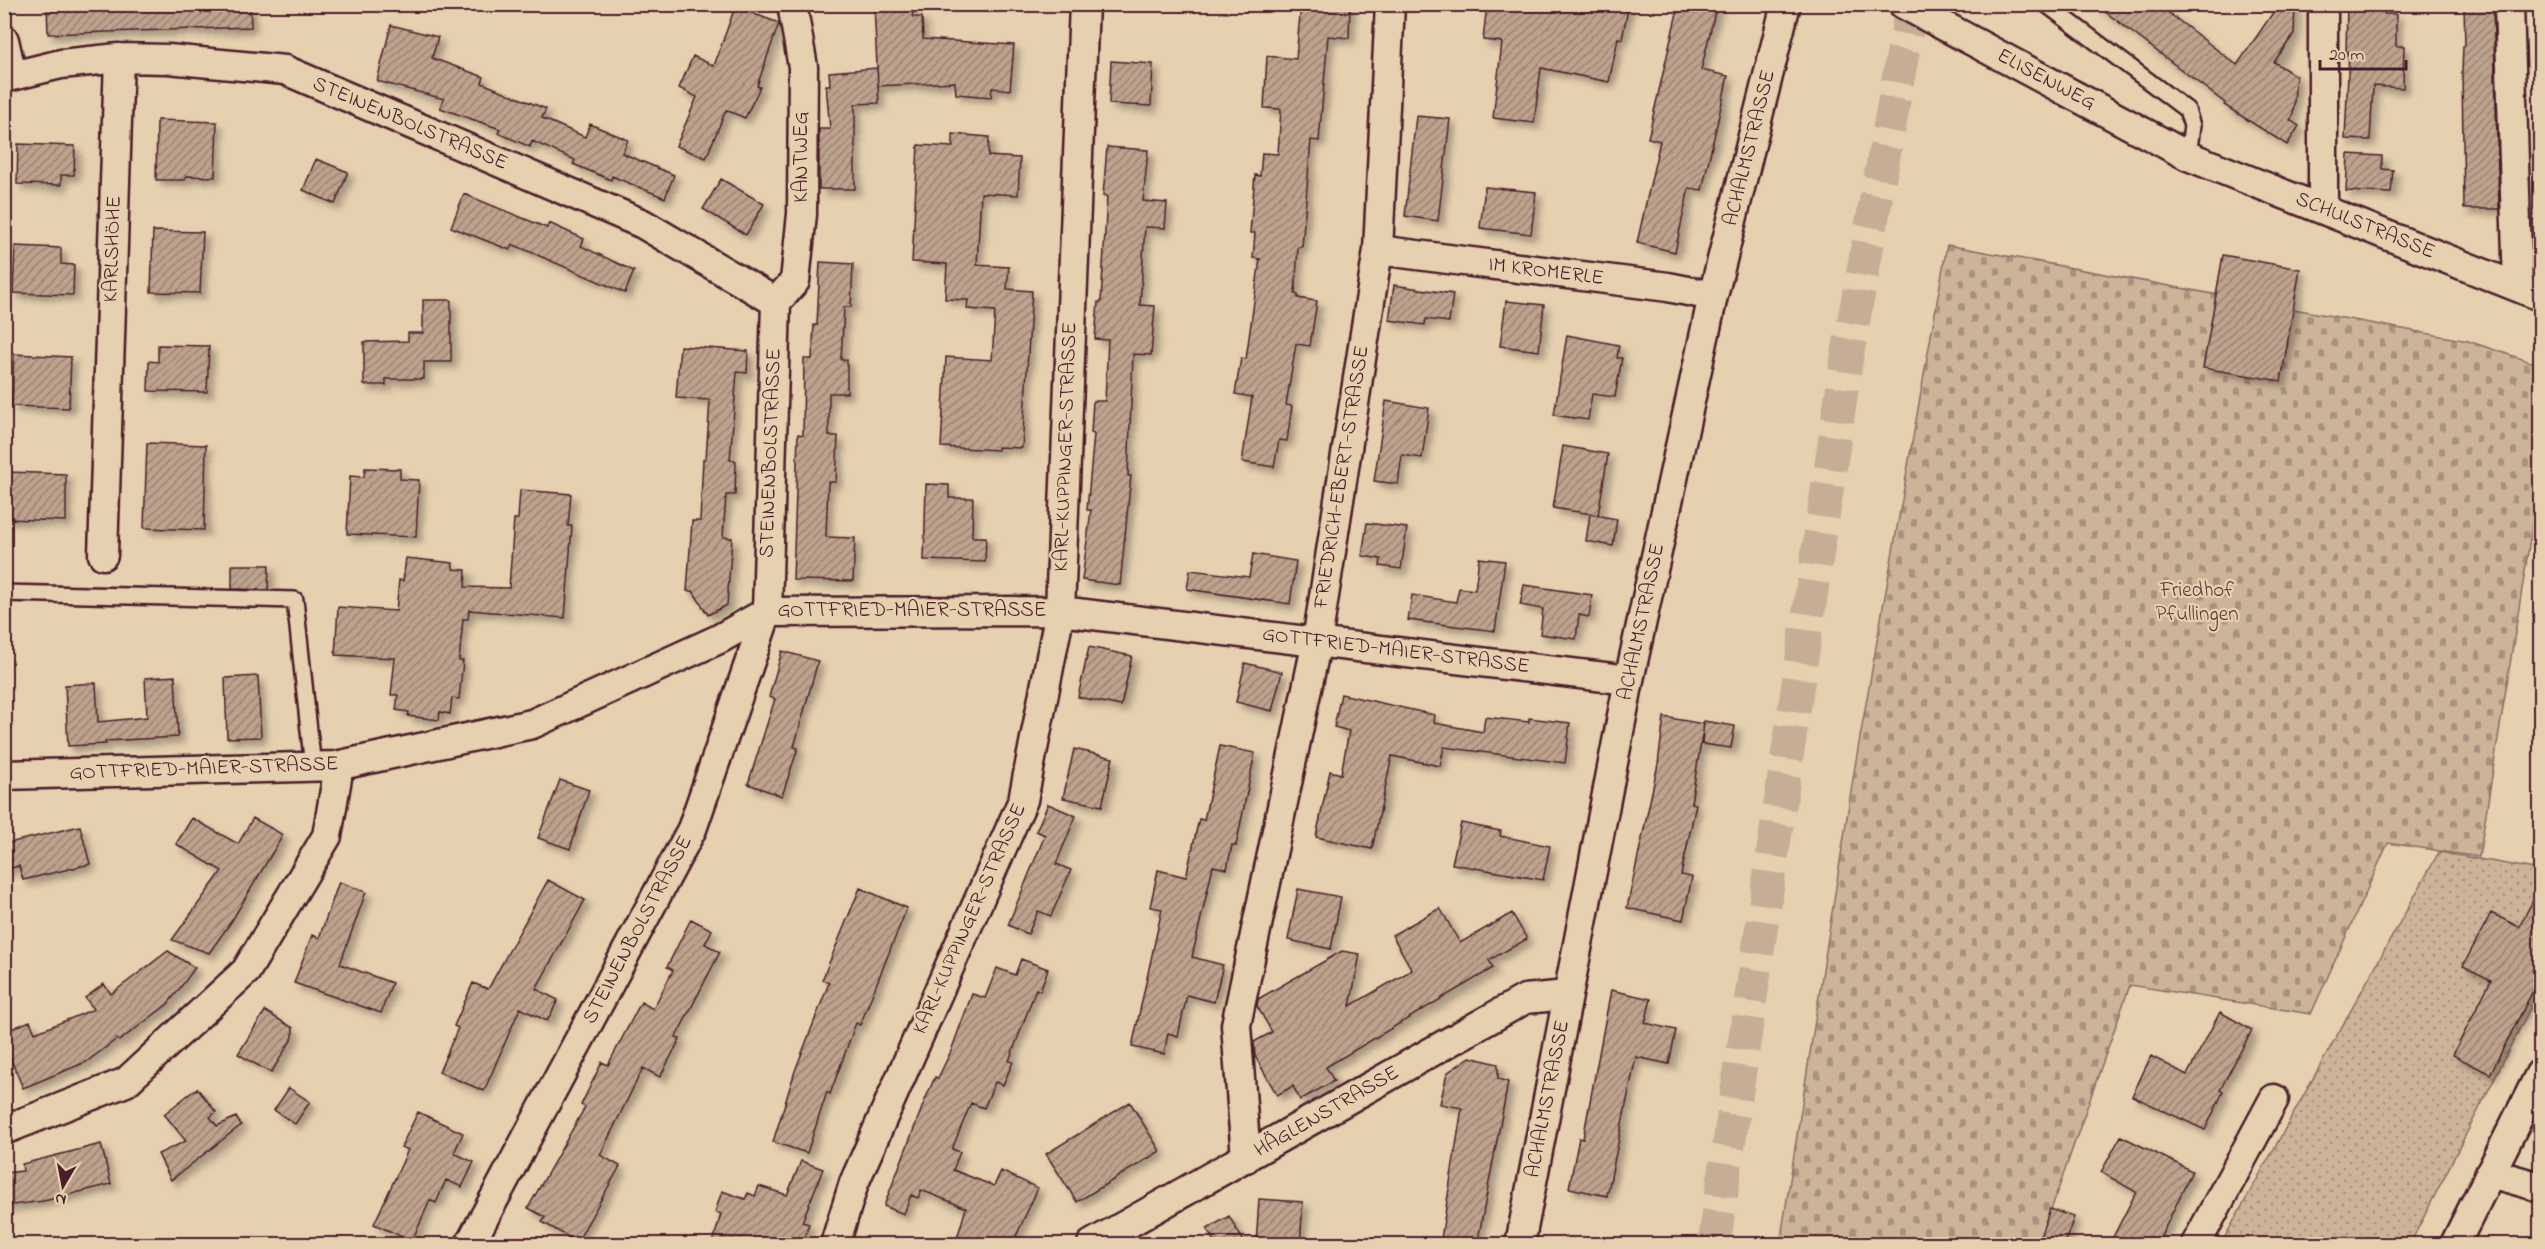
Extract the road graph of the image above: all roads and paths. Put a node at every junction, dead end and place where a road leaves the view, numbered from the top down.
1 (792, 4) edge
2 (1084, 4) edge
3 (1390, 4) edge
4 (1786, 4) edge
5 (1903, 4) edge
6 (2046, 4) edge
7 (2323, 4) edge
8 (2509, 4) edge
9 (4, 40) edge
10 (119, 58) junction
11 (8, 76) edge
12 (2188, 156) junction
13 (2323, 209) junction
14 (1378, 250) junction
15 (2529, 292) edge
16 (1713, 296) junction
17 (776, 302) junction
18 (103, 555) dead end
19 (4, 593) edge
20 (1060, 611) junction
21 (767, 612) junction
22 (1317, 641) junction
23 (1629, 680) junction
24 (325, 767) junction
25 (4, 776) edge
26 (1567, 995) junction
27 (2541, 1074) edge
28 (2274, 1099) dead end
29 (4, 1130) edge
30 (1246, 1158) junction
31 (2490, 1173) junction
32 (2541, 1187) edge
33 (470, 1245) edge
34 (835, 1245) edge
35 (1092, 1245) edge
36 (1520, 1245) edge
37 (2196, 1245) edge
38 (2455, 1245) edge

1 - 17 street, KANTWEG
2 - 20 street, KARL-KUPPINGER-STRASSE
3 - 14 street, FRIEDRICH-EBERT-STRASSE
4 - 16 street, ACHALMSTRASSE
5 - 12 street, ELISENWEG
6 - 12 lane
7 - 13 street
8 - 15 street
9 - 11 street
10 - 11 street
10 - 17 street, STEINENBOLSTRASSE
10 - 18 street, KARLSHÖHE
12 - 13 street, SCHULSTRASSE
13 - 15 street, SCHULSTRASSE
14 - 16 street, IM KROMERLE
14 - 22 street, FRIEDRICH-EBERT-STRASSE
16 - 23 street, ACHALMSTRASSE
17 - 21 street, STEINENBOLSTRASSE
19 - 24 lane
20 - 21 street, GOTTFRIED-MAIER-STRASSE
20 - 22 street, GOTTFRIED-MAIER-STRASSE
20 - 34 street, KARL-KUPPINGER-STRASSE
21 - 24 street, GOTTFRIED-MAIER-STRASSE
21 - 33 street, STEINENBOLSTRASSE
22 - 23 street, GOTTFRIED-MAIER-STRASSE
22 - 30 street, FRIEDRICH-EBERT-STRASSE
23 - 26 street, ACHALMSTRASSE
24 - 25 street, GOTTFRIED-MAIER-STRASSE
24 - 29 street
26 - 30 street, HÄGLENSTRASSE
26 - 36 street, ACHALMSTRASSE
27 - 31 street
28 - 37 street
30 - 35 street, HÄGLENSTRASSE
31 - 32 street
31 - 38 street

